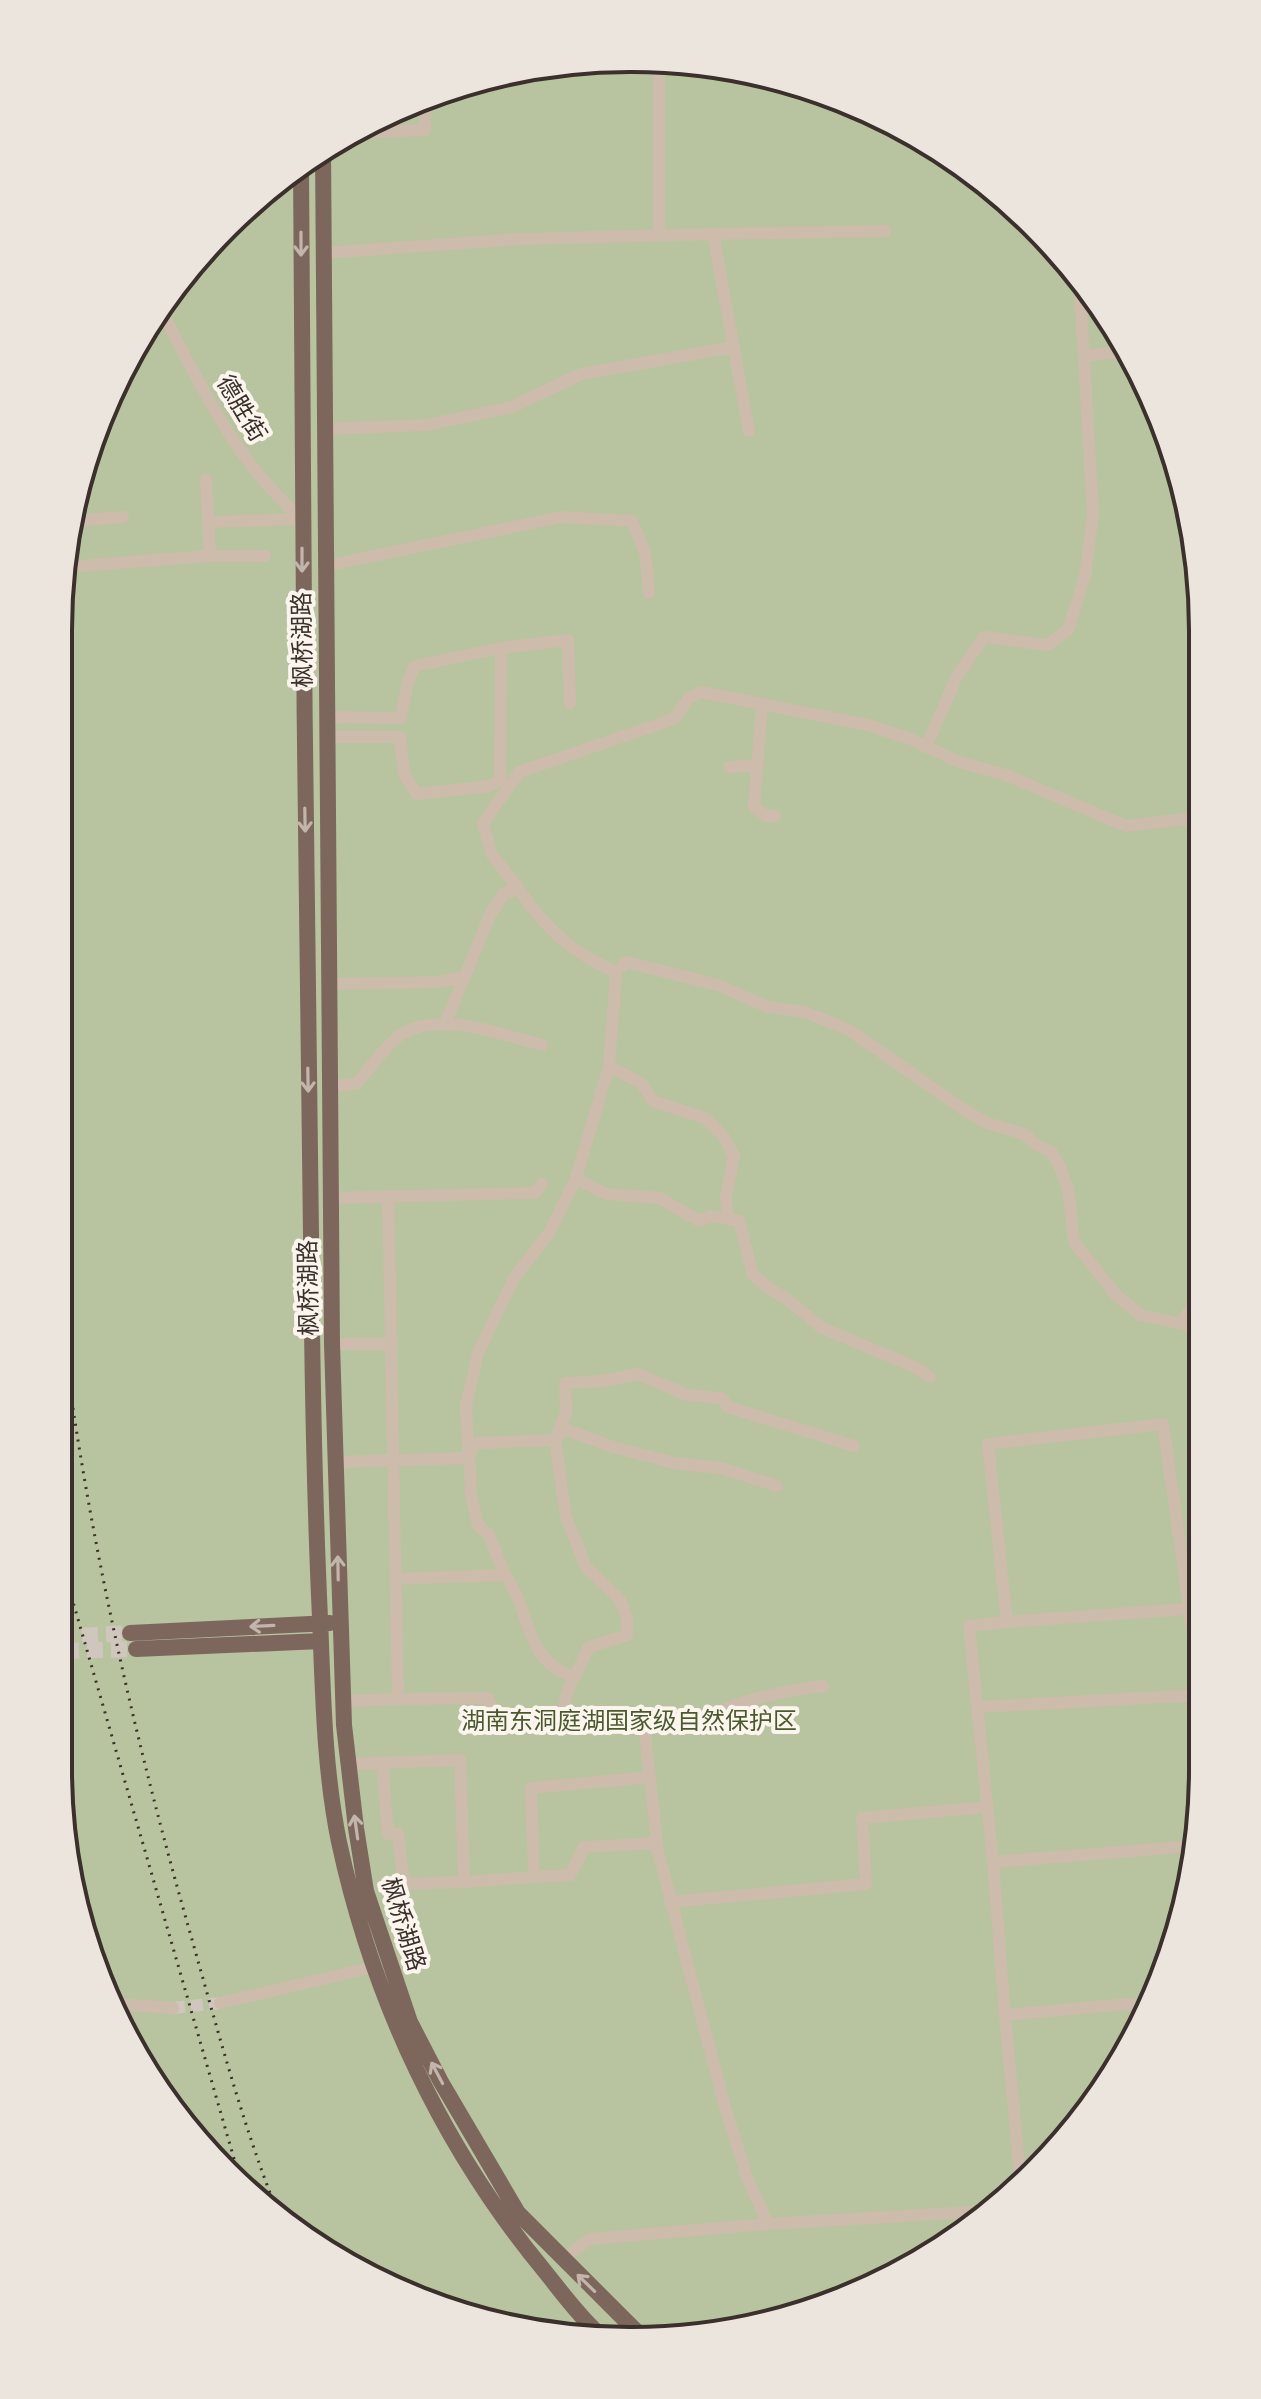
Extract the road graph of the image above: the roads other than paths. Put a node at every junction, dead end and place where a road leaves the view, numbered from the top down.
1 (659, 73) edge
2 (425, 112) edge
3 (380, 132) edge
4 (323, 164) edge
5 (301, 180) edge
6 (885, 231) dead end
7 (713, 234) junction
8 (659, 235) junction
9 (323, 253) junction
10 (1080, 300) edge
11 (166, 319) edge
12 (734, 347) junction
13 (1115, 352) edge
14 (1084, 356) junction
15 (324, 429) junction
16 (749, 431) dead end
17 (206, 479) dead end
18 (123, 517) dead end
19 (302, 519) junction
20 (83, 520) edge
21 (208, 522) junction
22 (210, 556) junction
23 (265, 556) dead end
24 (76, 566) edge
25 (325, 566) junction
26 (649, 592) dead end
27 (501, 648) junction
28 (570, 703) dead end
29 (762, 705) junction
30 (402, 715) junction
31 (326, 717) junction
32 (326, 737) junction
33 (400, 737) junction
34 (926, 747) junction
35 (757, 765) junction
36 (729, 767) dead end
37 (775, 816) dead end
38 (1189, 820) edge
39 (519, 889) junction
40 (616, 972) junction
41 (463, 978) junction
42 (329, 984) junction
43 (445, 1024) junction
44 (542, 1045) dead end
45 (609, 1066) junction
46 (330, 1086) junction
47 (576, 1179) junction
48 (542, 1184) dead end
49 (388, 1196) junction
50 (331, 1198) junction
51 (728, 1217) junction
52 (1189, 1311) edge
53 (1181, 1323) junction
54 (1189, 1325) edge
55 (332, 1344) junction
56 (392, 1344) junction
57 (930, 1377) dead end
58 (555, 1440) junction
59 (854, 1446) dead end
60 (469, 1458) junction
61 (394, 1460) junction
62 (335, 1462) junction
63 (777, 1486) dead end
64 (505, 1575) junction
65 (396, 1579) junction
66 (1187, 1609) junction
67 (1189, 1621) edge
68 (340, 1622) junction
69 (1007, 1622) junction
70 (320, 1623) junction
71 (321, 1641) junction
72 (574, 1677) junction
73 (823, 1686) dead end
74 (1189, 1695) edge
75 (398, 1699) junction
76 (343, 1701) junction
77 (979, 1707) junction
78 (562, 1715) junction
79 (643, 1716) junction
80 (382, 1763) junction
81 (348, 1764) junction
82 (651, 1777) junction
83 (987, 1807) junction
84 (657, 1843) junction
85 (1183, 1847) edge
86 (993, 1862) junction
87 (534, 1877) junction
88 (464, 1882) junction
89 (670, 1902) junction
90 (374, 1967) junction
91 (220, 2003) tunnel mouth
92 (125, 2005) edge
93 (1136, 2006) edge
94 (173, 2008) tunnel mouth
95 (1005, 2015) junction
96 (1019, 2168) edge
97 (970, 2212) edge
98 (768, 2224) junction
99 (561, 2260) junction
100 (585, 2325) edge
101 (631, 2327) edge

1 - 8 street
2 - 3 street
4 - 9 main road, 枫桥湖路
5 -> 19 main road, 枫桥湖路
6 - 7 street
7 - 8 street
7 - 12 street
8 - 9 street
9 - 15 main road, 枫桥湖路
10 - 14 street
11 - 19 street, 德胜街
12 - 15 street
12 - 16 street
13 - 14 street
14 - 34 street
15 - 25 main road, 枫桥湖路
17 - 21 street
18 - 20 street
19 - 21 street
19 -> 70 main road, 枫桥湖路
21 - 22 street
22 - 23 street
22 - 24 street
25 - 26 street
25 - 31 main road, 枫桥湖路
27 - 28 street
27 - 30 street
27 - 33 street
29 - 34 street
29 - 35 street
29 - 39 street
30 - 31 street
30 - 33 street
31 - 32 main road, 枫桥湖路
32 - 33 street
32 - 42 main road, 枫桥湖路
34 - 38 street
35 - 36 street
35 - 37 street
39 - 40 street
39 - 41 street
40 - 45 street
40 - 53 street
41 - 42 street
41 - 43 street
42 - 46 main road, 枫桥湖路
43 - 44 street
43 - 46 street
45 - 47 street
45 - 51 street
46 - 50 main road, 枫桥湖路
47 - 51 street
47 - 60 street
48 - 49 street
49 - 50 street
49 - 56 street
50 - 55 main road, 枫桥湖路
51 - 57 street
52 - 53 street
53 - 54 street
55 - 56 street
55 - 62 main road, 枫桥湖路
56 - 61 street
58 - 59 street
58 - 60 street
58 - 63 street
58 - 72 street
60 - 61 street
60 - 64 street
61 - 62 street
61 - 65 street
68 -> 62 main road, 枫桥湖路
64 - 65 street
64 - 72 street
65 - 75 street
66 - 67 street
66 - 69 street
66 - 69 street
68 - 70 main road
68 - 76 main road, 枫桥湖路
69 - 77 street
70 - 71 main road, 枫桥湖路
70 -> 71 main road
71 - 90 main road, 枫桥湖路
72 - 78 street
73 - 79 street
74 - 77 street
75 - 76 street
75 - 78 street
76 - 81 main road, 枫桥湖路
77 - 83 street
78 - 79 street
79 - 82 street
80 - 81 street
80 - 88 street
80 - 88 street
99 -> 81 main road, 枫桥湖路
82 - 84 street
82 - 87 street
83 - 86 street
83 - 89 street
84 - 87 street
84 - 89 street
85 - 86 street
86 - 95 street
87 - 88 street
89 - 98 street
90 - 91 street
90 - 100 main road, 枫桥湖路
92 - 94 street
93 - 95 street
95 - 96 street
97 - 98 street
98 - 99 street
101 -> 99 main road, 枫桥湖路

